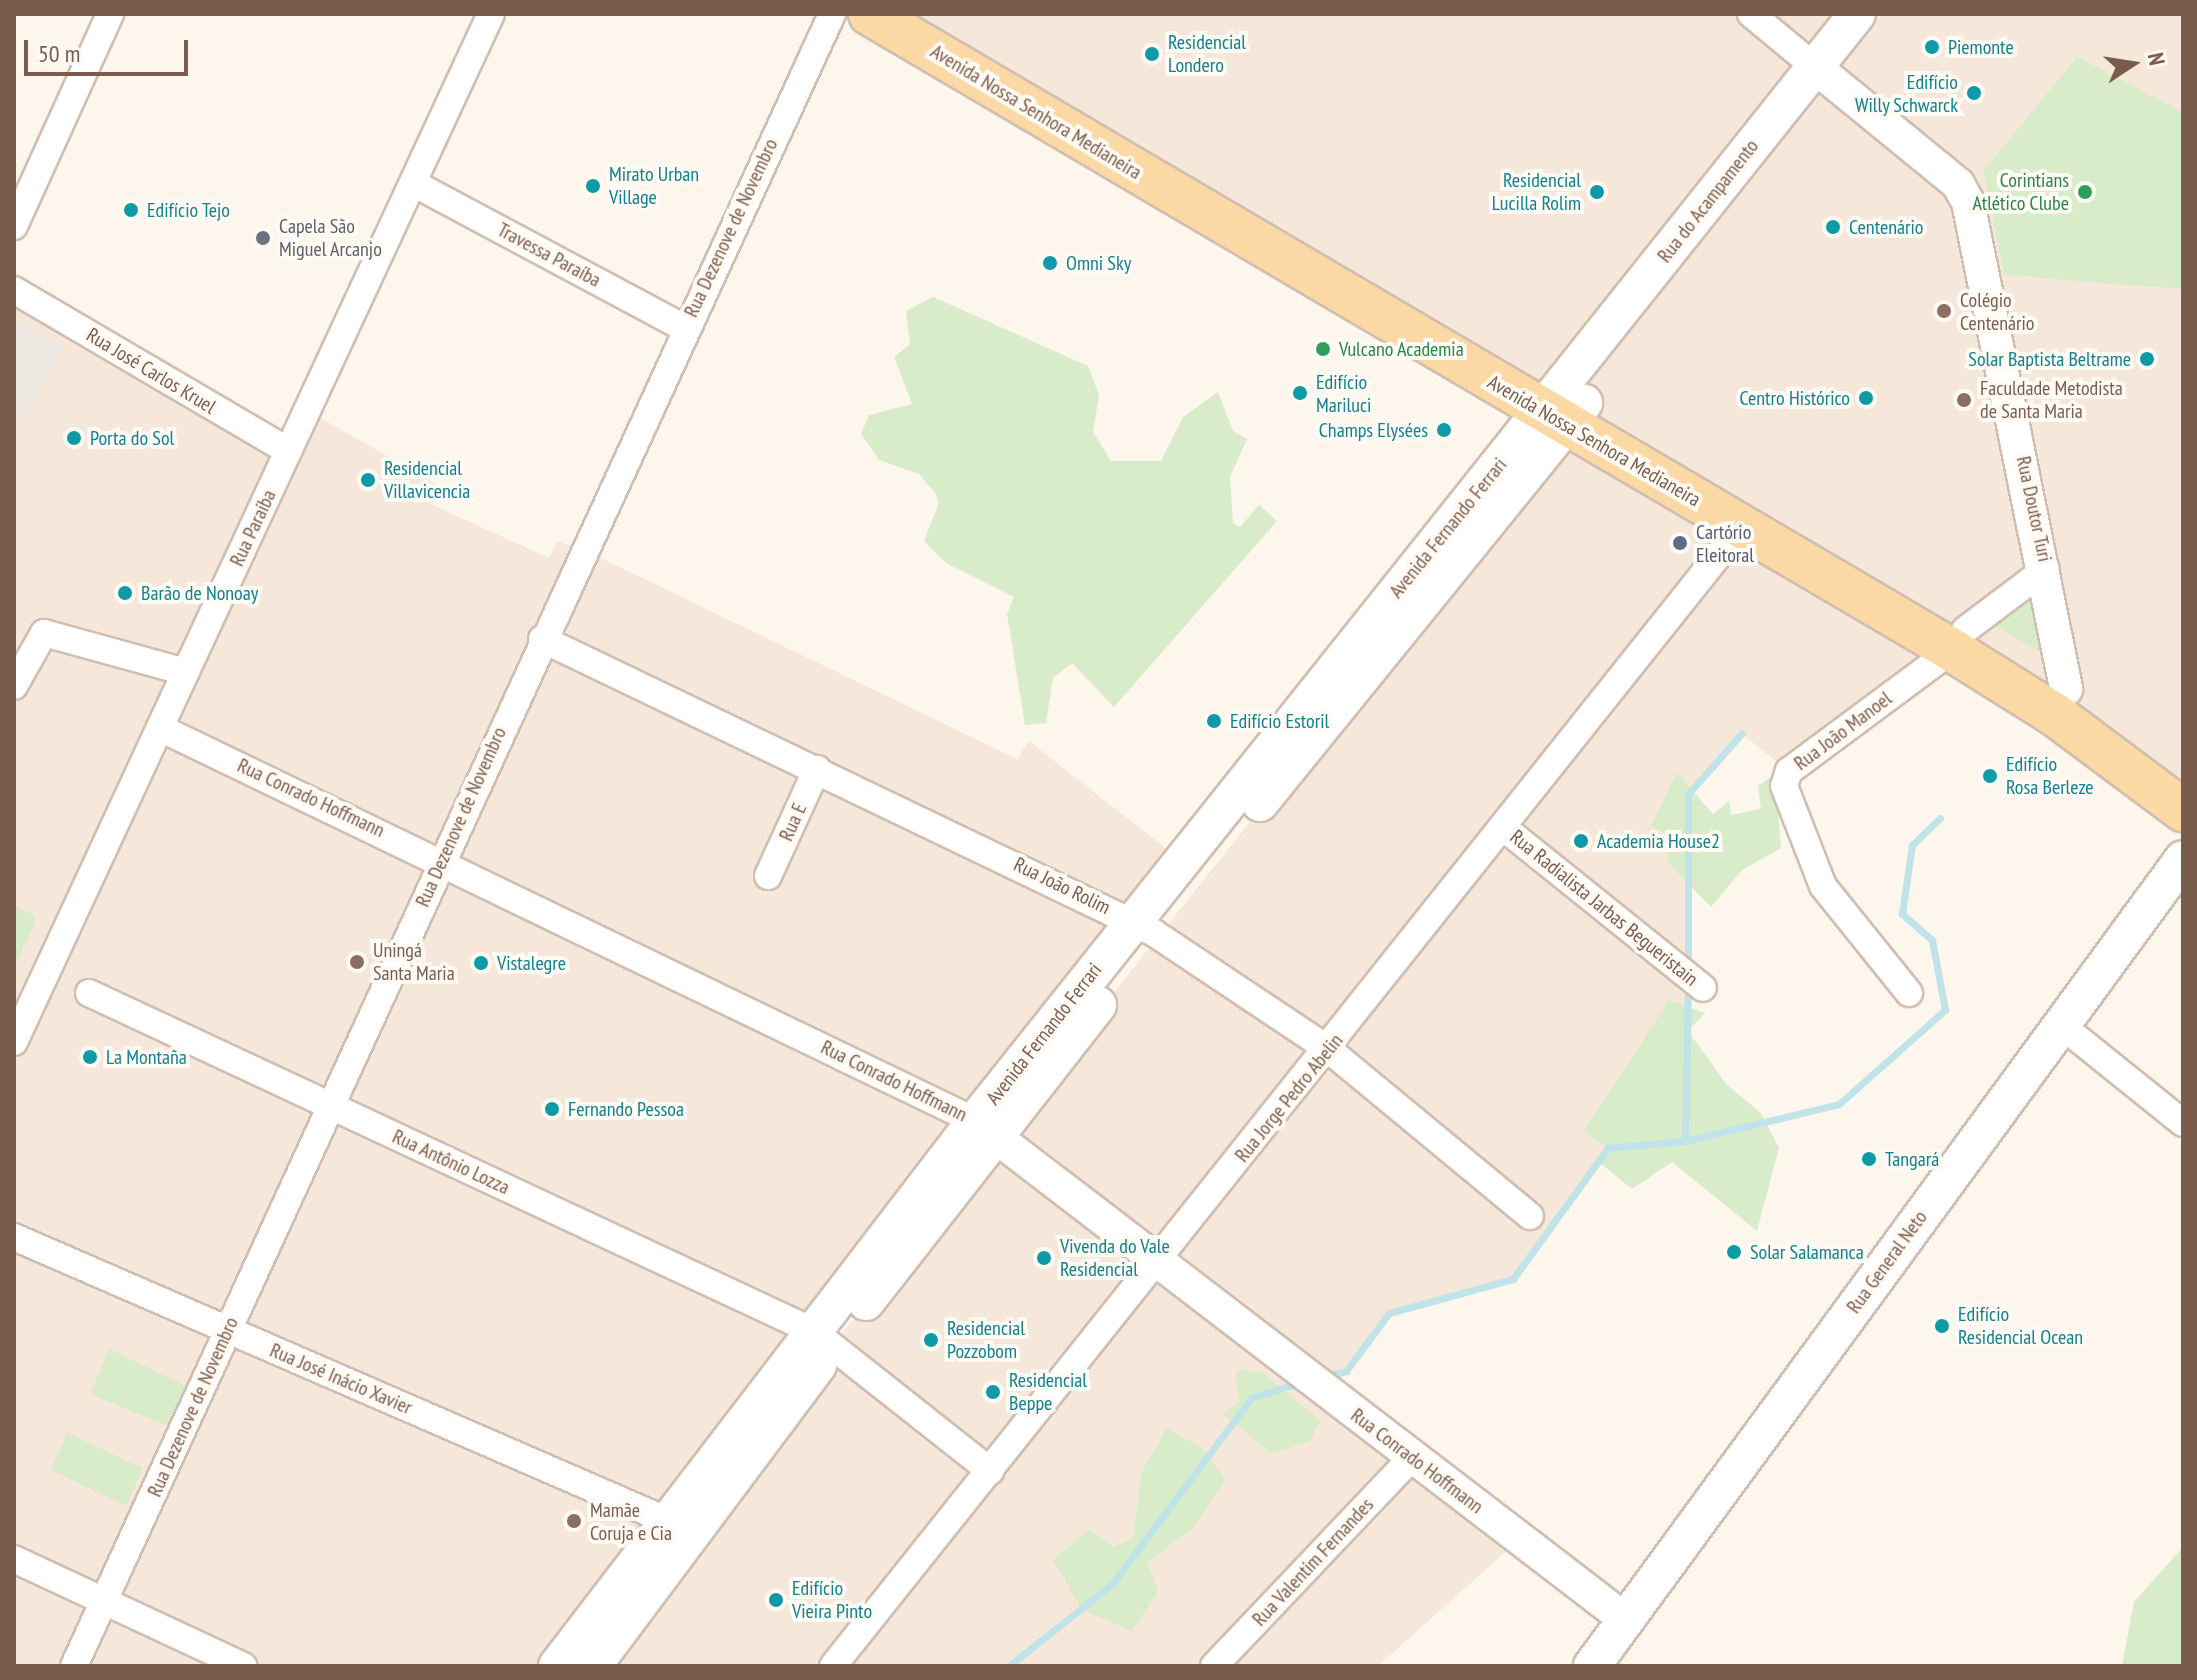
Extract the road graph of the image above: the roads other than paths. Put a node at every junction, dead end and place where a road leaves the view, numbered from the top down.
1 (110, 14) edge
2 (491, 14) edge
3 (832, 14) edge
4 (870, 14) edge
5 (919, 14) edge
6 (1751, 14) edge
7 (1857, 14) edge
8 (1815, 67) junction
9 (413, 183) junction
10 (14, 226) edge
11 (14, 290) edge
12 (685, 328) junction
13 (1563, 407) junction
14 (288, 451) junction
15 (1741, 527) junction
16 (2046, 569) junction
17 (542, 639) junction
18 (1958, 640) junction
19 (186, 672) junction
20 (14, 686) edge
21 (2066, 689) junction
22 (160, 728) junction
23 (817, 769) junction
24 (2183, 776) edge
25 (2183, 810) edge
26 (1504, 828) junction
27 (442, 859) junction
28 (2183, 859) edge
29 (768, 876) dead end
30 (1144, 927) junction
31 (1703, 988) dead end
32 (89, 993) dead end
33 (1909, 993) dead end
34 (2061, 1025) junction
35 (14, 1042) edge
36 (1328, 1049) junction
37 (330, 1105) junction
38 (2183, 1123) edge
39 (984, 1130) junction
40 (1530, 1216) dead end
41 (14, 1237) edge
42 (1157, 1263) junction
43 (228, 1330) junction
44 (822, 1338) junction
45 (1412, 1457) junction
46 (990, 1471) junction
47 (668, 1521) junction
48 (14, 1559) edge
49 (104, 1601) junction
50 (1626, 1620) junction
51 (74, 1666) edge
52 (243, 1666) edge
53 (557, 1666) edge
54 (593, 1666) edge
55 (833, 1666) edge
56 (1215, 1666) edge
57 (1592, 1666) edge

1 - 10 street
2 - 9 street, Rua Paraíba
3 - 12 street, Rua Dezenove de Novembro
4 - 13 main road, Avenida Nossa Senhora Medianeira
5 - 13 main road, Avenida Nossa Senhora Medianeira
6 - 8 street
7 - 8 main road, Rua do Acampamento
8 - 13 main road, Rua do Acampamento
8 - 16 street, Rua Doutor Turi
9 - 12 street, Travessa Paraíba
9 - 14 street, Rua Paraíba
11 - 14 street, Rua José Carlos Kruel
12 - 17 street, Rua Dezenove de Novembro
13 - 15 main road, Avenida Nossa Senhora Medianeira
13 - 18 main road, Avenida Nossa Senhora Medianeira
13 - 30 main road, Avenida Fernando Ferrari
14 - 19 street, Rua Paraíba
15 - 18 main road, Avenida Nossa Senhora Medianeira
15 - 26 street, Rua Jorge Pedro Abelin
16 - 18 street, Rua João Manoel
16 - 21 street, Rua Doutor Turi
17 - 23 street, Rua João Rolim
17 - 27 street, Rua Dezenove de Novembro
18 - 21 main road, Avenida Nossa Senhora Medianeira
18 - 25 main road, Avenida Nossa Senhora Medianeira
18 - 33 street, Rua João Manoel
19 - 20 street
19 - 22 street, Rua Paraíba
21 - 24 main road, Avenida Nossa Senhora Medianeira
22 - 27 street, Rua Conrado Hoffmann
22 - 35 street, Rua Paraíba
23 - 29 street, Rua E
23 - 30 street, Rua João Rolim
26 - 31 street, Rua Radialista Jarbas Begueristain
26 - 36 street, Rua Jorge Pedro Abelin
27 - 37 street, Rua Dezenove de Novembro
27 - 39 street, Rua Conrado Hoffmann
28 - 34 main road, Rua General Neto
30 - 36 street, Rua João Rolim
30 - 39 main road, Avenida Fernando Ferrari
32 - 37 street, Rua Antônio Lozza
34 - 38 street
34 - 50 main road, Rua General Neto
36 - 40 street, Rua João Rolim
36 - 42 street, Rua Jorge Pedro Abelin
37 - 43 street, Rua Dezenove de Novembro
37 - 44 street, Rua Antônio Lozza
39 - 42 street, Rua Conrado Hoffmann
39 - 44 main road, Avenida Fernando Ferrari
41 - 43 street, Rua José Inácio Xavier
42 - 45 street, Rua Conrado Hoffmann
42 - 46 street, Rua Jorge Pedro Abelin
43 - 47 street, Rua José Inácio Xavier
43 - 49 street, Rua Dezenove de Novembro
44 - 46 street, Rua Antônio Lozza
44 - 47 main road, Avenida Fernando Ferrari
44 - 54 main road, Avenida Fernando Ferrari
45 - 50 street, Rua Conrado Hoffmann
45 - 56 street, Rua Valentim Fernandes
46 - 55 street, Rua Jorge Pedro Abelin
47 - 53 main road, Avenida Fernando Ferrari
48 - 49 street
49 - 51 street, Rua Dezenove de Novembro
49 - 52 street
50 - 57 main road, Rua General Neto

